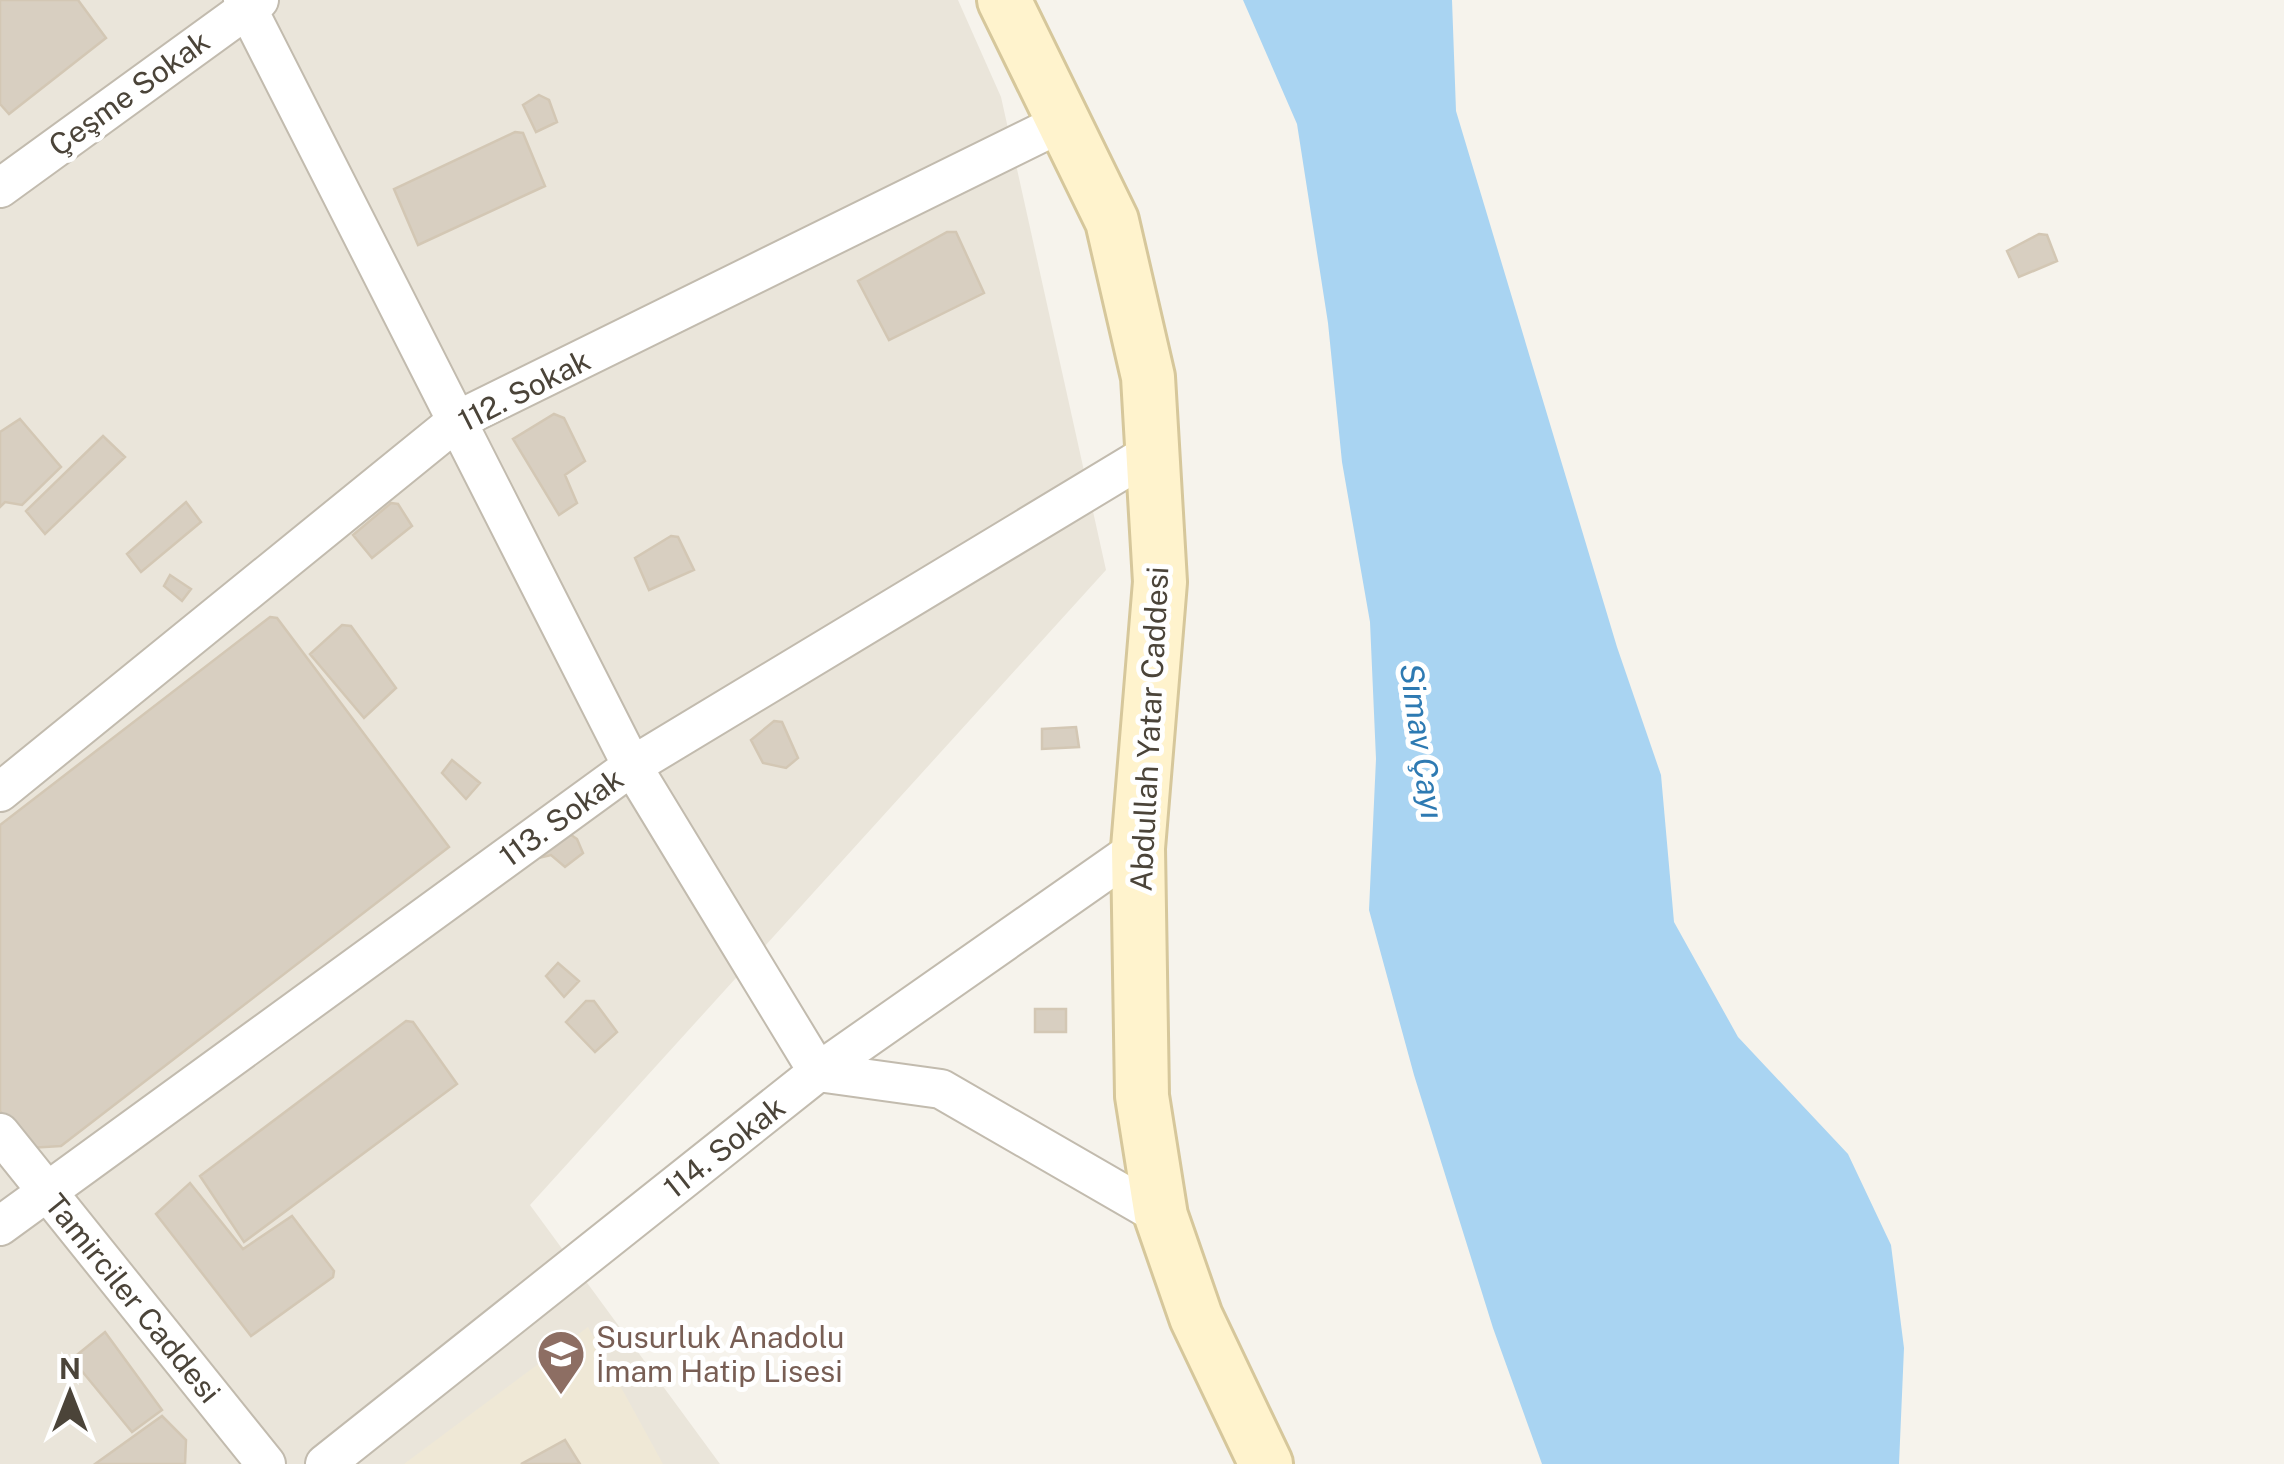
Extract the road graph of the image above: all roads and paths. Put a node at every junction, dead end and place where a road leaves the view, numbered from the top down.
1 (1004, 0) edge
2 (250, 2) edge
3 (1064, 122) junction
4 (0, 188) edge
5 (458, 420) junction
6 (1152, 452) junction
7 (632, 766) junction
8 (0, 792) edge
9 (1138, 848) junction
10 (818, 1072) junction
11 (0, 1133) edge
12 (46, 1191) junction
13 (1161, 1216) junction
14 (0, 1226) edge
15 (266, 1464) edge
16 (324, 1464) edge
17 (1266, 1464) edge

1 - 3 street, Abdullah Yatar Caddesi
2 - 4 street, Çeşme Sokak
2 - 5 street
3 - 5 street, 112. Sokak
3 - 6 street, Abdullah Yatar Caddesi
5 - 7 street
5 - 8 street, 112. Sokak
6 - 7 street, 113. Sokak
6 - 9 street, Abdullah Yatar Caddesi
7 - 10 street
7 - 12 street, 113. Sokak
9 - 10 street, 114. Sokak
9 - 13 street, Abdullah Yatar Caddesi
10 - 13 street
10 - 16 street, 114. Sokak
11 - 12 street, Tamirciler Caddesi
12 - 14 street, 113. Sokak
12 - 15 street, Tamirciler Caddesi
13 - 17 street, Abdullah Yatar Caddesi

